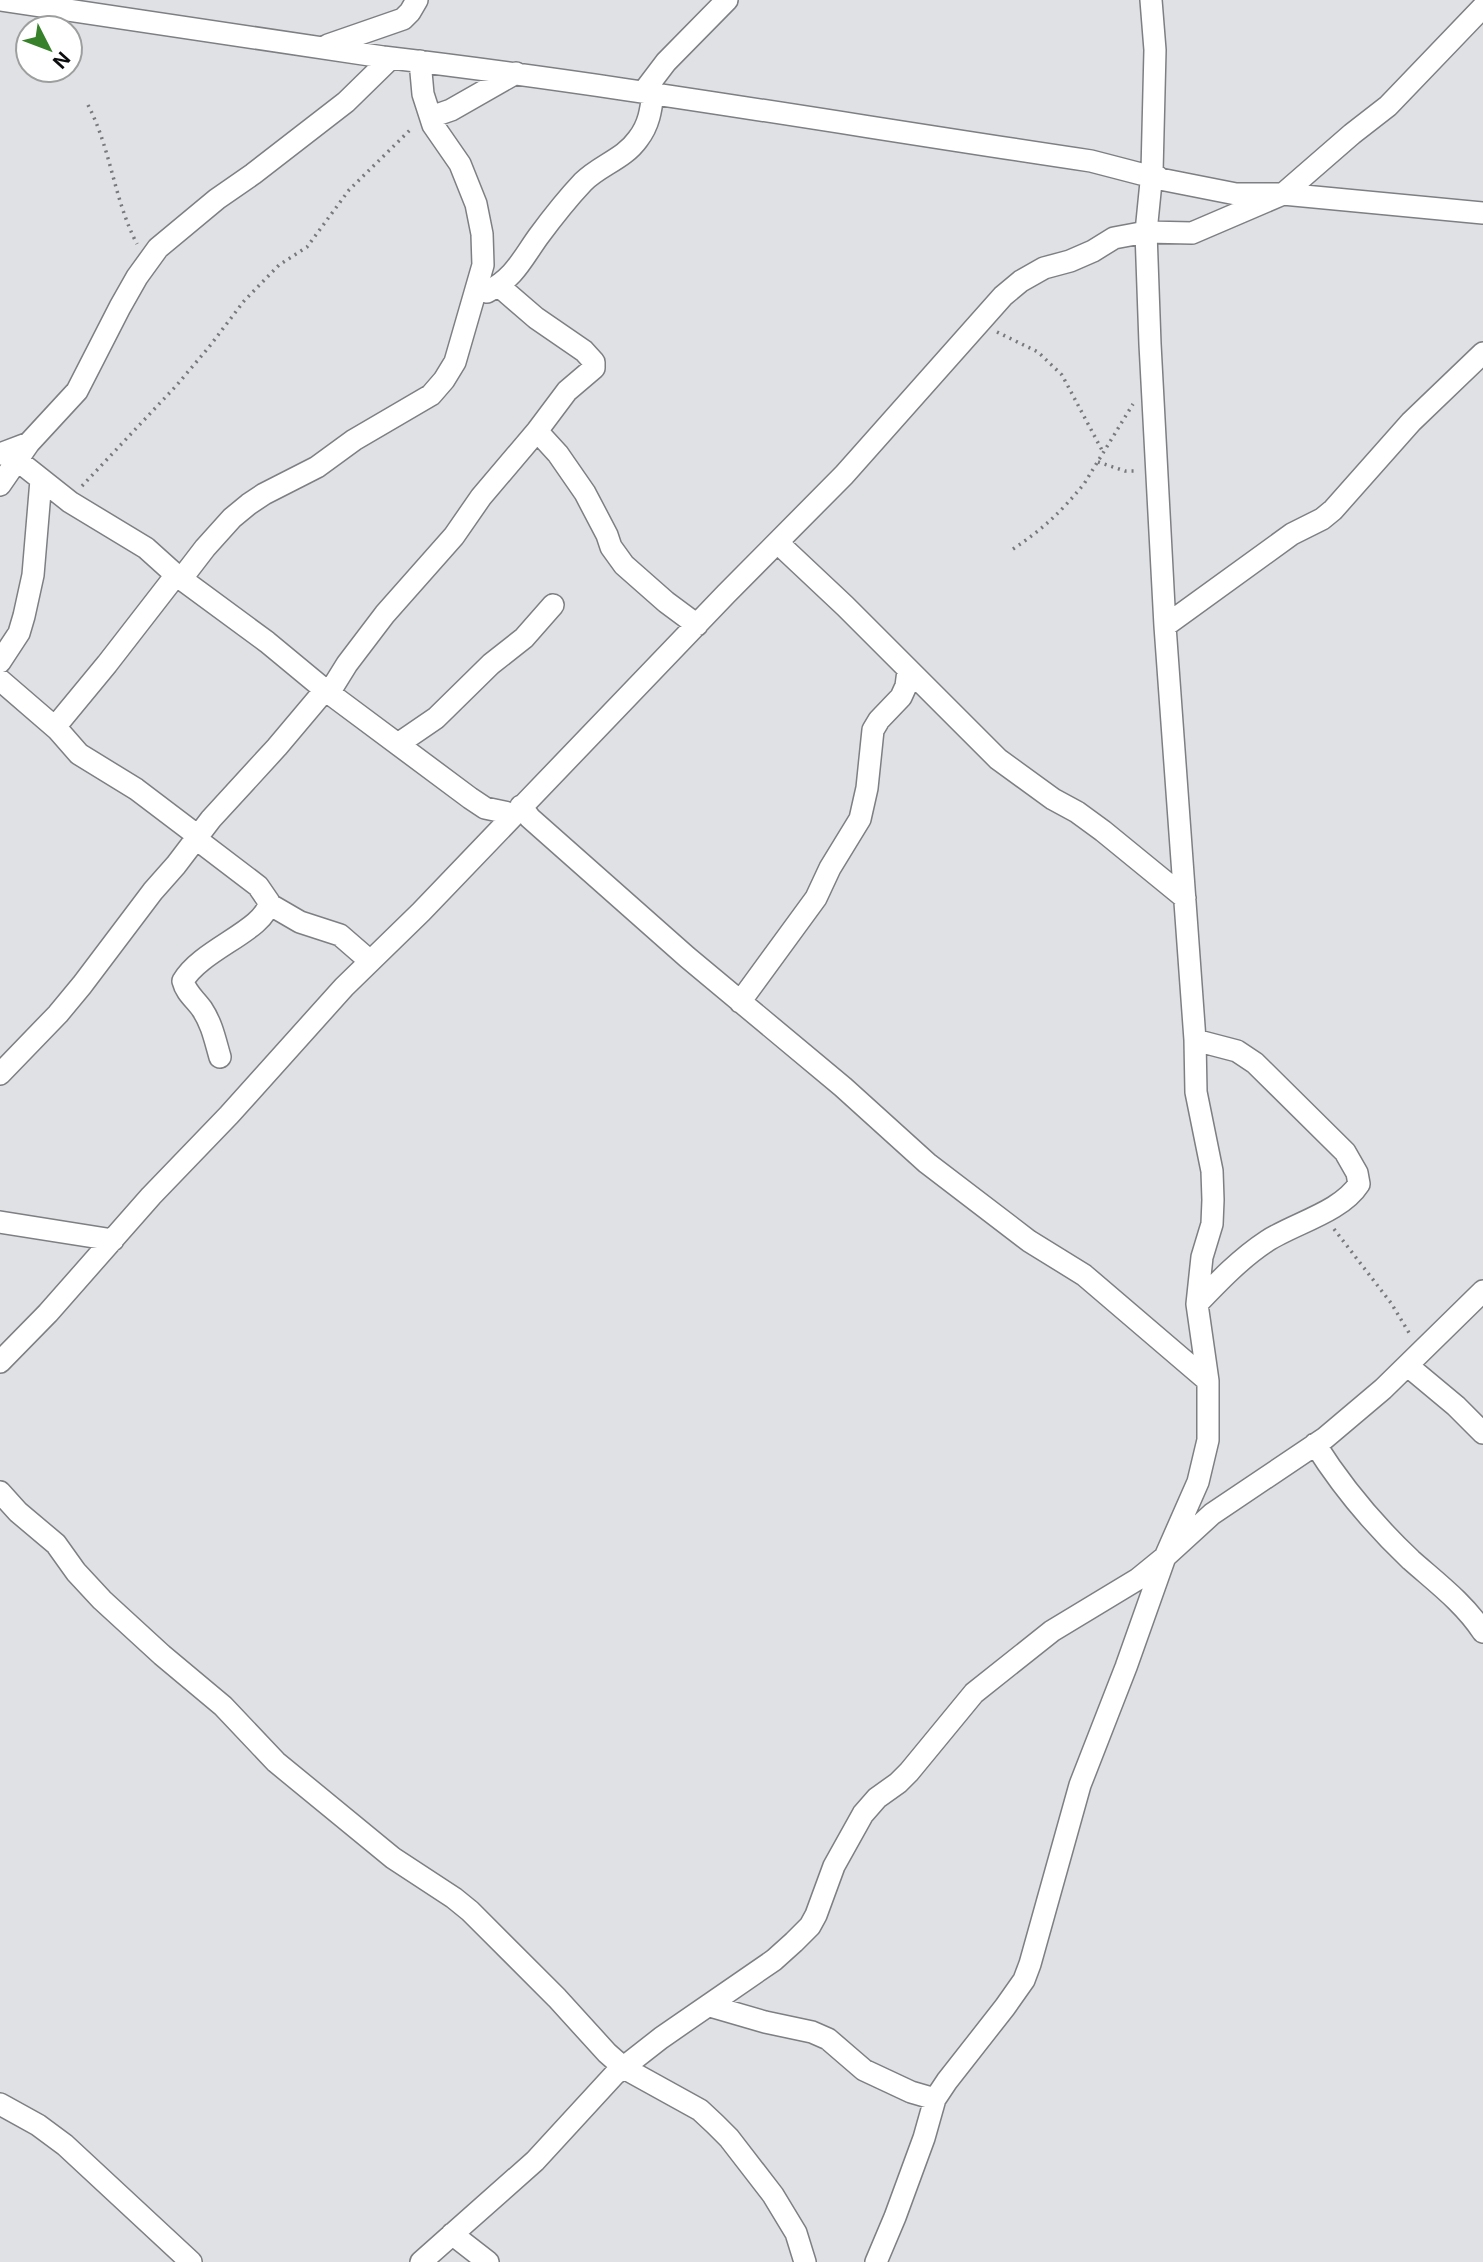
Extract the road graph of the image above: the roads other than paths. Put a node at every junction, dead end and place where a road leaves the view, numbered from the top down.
1 (1, 0) edge
2 (417, 0) edge
3 (727, 0) edge
4 (1152, 0) edge
5 (1483, 8) edge
6 (321, 47) junction
7 (391, 58) junction
8 (420, 61) junction
9 (516, 74) junction
10 (649, 92) junction
11 (430, 114) junction
12 (1152, 172) junction
13 (1283, 194) junction
14 (1483, 214) edge
15 (1146, 232) junction
16 (499, 286) junction
17 (474, 299) junction
18 (1483, 353) edge
19 (537, 431) junction
20 (16, 452) edge
21 (41, 480) junction
22 (0, 485) edge
23 (778, 542) junction
24 (179, 577) junction
25 (553, 605) dead end
26 (697, 625) junction
27 (1165, 626) junction
28 (0, 662) edge
29 (908, 671) junction
30 (0, 680) edge
31 (327, 692) junction
32 (55, 727) junction
33 (398, 744) junction
34 (517, 810) junction
35 (196, 837) junction
36 (1185, 898) junction
37 (269, 904) junction
38 (370, 961) junction
39 (740, 1002) junction
40 (1195, 1040) junction
41 (220, 1057) dead end
42 (0, 1073) edge
43 (0, 1222) edge
44 (113, 1240) junction
45 (1483, 1291) edge
46 (1197, 1304) junction
47 (1415, 1359) junction
48 (0, 1362) edge
49 (1208, 1381) junction
50 (1483, 1433) edge
51 (1315, 1444) junction
52 (0, 1492) edge
53 (1165, 1557) junction
54 (1481, 1626) edge
55 (710, 2006) junction
56 (624, 2068) junction
57 (935, 2099) junction
58 (0, 2104) edge
59 (452, 2234) junction
60 (191, 2262) edge
61 (421, 2262) edge
62 (488, 2262) edge
63 (805, 2262) edge
64 (876, 2262) edge

1 - 6 street
2 - 6 street
3 - 10 street
4 - 12 street
5 - 13 street
6 - 7 street
7 - 8 street
7 - 20 street
8 - 9 street
8 - 11 street
9 - 10 street
9 - 11 street
10 - 12 street
10 - 16 street
11 - 17 street
12 - 13 street
12 - 15 street
13 - 14 street
13 - 15 street
15 - 23 street
15 - 27 street
16 - 17 street
16 - 19 street
17 - 24 street
18 - 27 street
19 - 26 street
19 - 31 street
20 - 21 street
20 - 22 street
21 - 24 street
21 - 28 street
23 - 26 street
23 - 29 street
24 - 31 street
24 - 32 street
25 - 33 street
26 - 34 street
27 - 36 street
29 - 36 street
29 - 39 street
30 - 32 street
31 - 33 street
31 - 35 street
32 - 35 street
33 - 34 street
34 - 38 street
34 - 39 street
35 - 37 street
35 - 42 street
36 - 40 street
37 - 38 street
37 - 41 street
38 - 44 street
39 - 49 street
40 - 46 street
40 - 46 street
43 - 44 street
44 - 48 street
45 - 47 street
46 - 49 street
47 - 50 street
47 - 51 street
49 - 53 street
51 - 53 street
51 - 54 street
52 - 56 street
53 - 55 street
53 - 57 street
55 - 56 street
55 - 57 street
56 - 59 street
56 - 63 street
57 - 64 street
58 - 60 street
59 - 61 street
59 - 62 street

